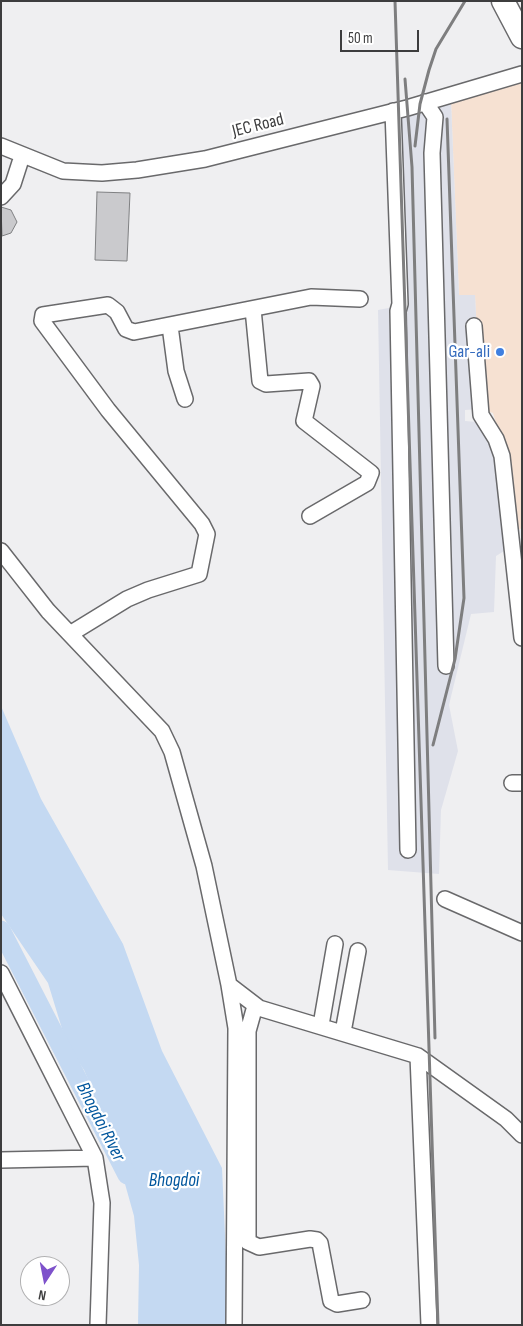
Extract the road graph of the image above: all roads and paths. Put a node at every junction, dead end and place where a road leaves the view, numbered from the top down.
1 (503, 1) edge
2 (522, 37) edge
3 (522, 74) edge
4 (424, 102) junction
5 (393, 111) junction
6 (1, 146) edge
7 (22, 156) junction
8 (1, 197) edge
9 (360, 299) dead end
10 (253, 309) junction
11 (170, 326) junction
12 (474, 326) dead end
13 (185, 399) dead end
14 (310, 516) dead end
15 (517, 540) edge
16 (1, 551) edge
17 (521, 632) edge
18 (70, 634) junction
19 (446, 666) dead end
20 (408, 850) dead end
21 (445, 898) dead end
22 (522, 933) edge
23 (335, 944) dead end
24 (358, 951) dead end
25 (2, 977) edge
26 (229, 985) junction
27 (255, 1006) junction
28 (321, 1025) junction
29 (343, 1032) junction
30 (418, 1056) junction
31 (522, 1135) edge
32 (95, 1158) junction
33 (1, 1160) edge
34 (362, 1300) dead end
35 (98, 1325) edge
36 (234, 1325) edge
37 (429, 1325) edge

1 - 2 highway
3 - 4 street, JEC Road
4 - 5 street, JEC Road
4 - 19 street
5 - 7 street, JEC Road
5 - 20 street
6 - 7 street, JEC Road
7 - 8 street
9 - 10 street
10 - 11 street
10 - 14 street
11 - 13 street
11 - 18 street
12 - 15 street
15 - 17 street
16 - 18 street
18 - 26 street
21 - 22 street
23 - 28 street
24 - 29 street
25 - 32 street
26 - 27 street
26 - 36 street
27 - 28 street
27 - 34 street
28 - 29 street
29 - 30 street
30 - 31 street
30 - 37 street
32 - 33 street
32 - 35 street

